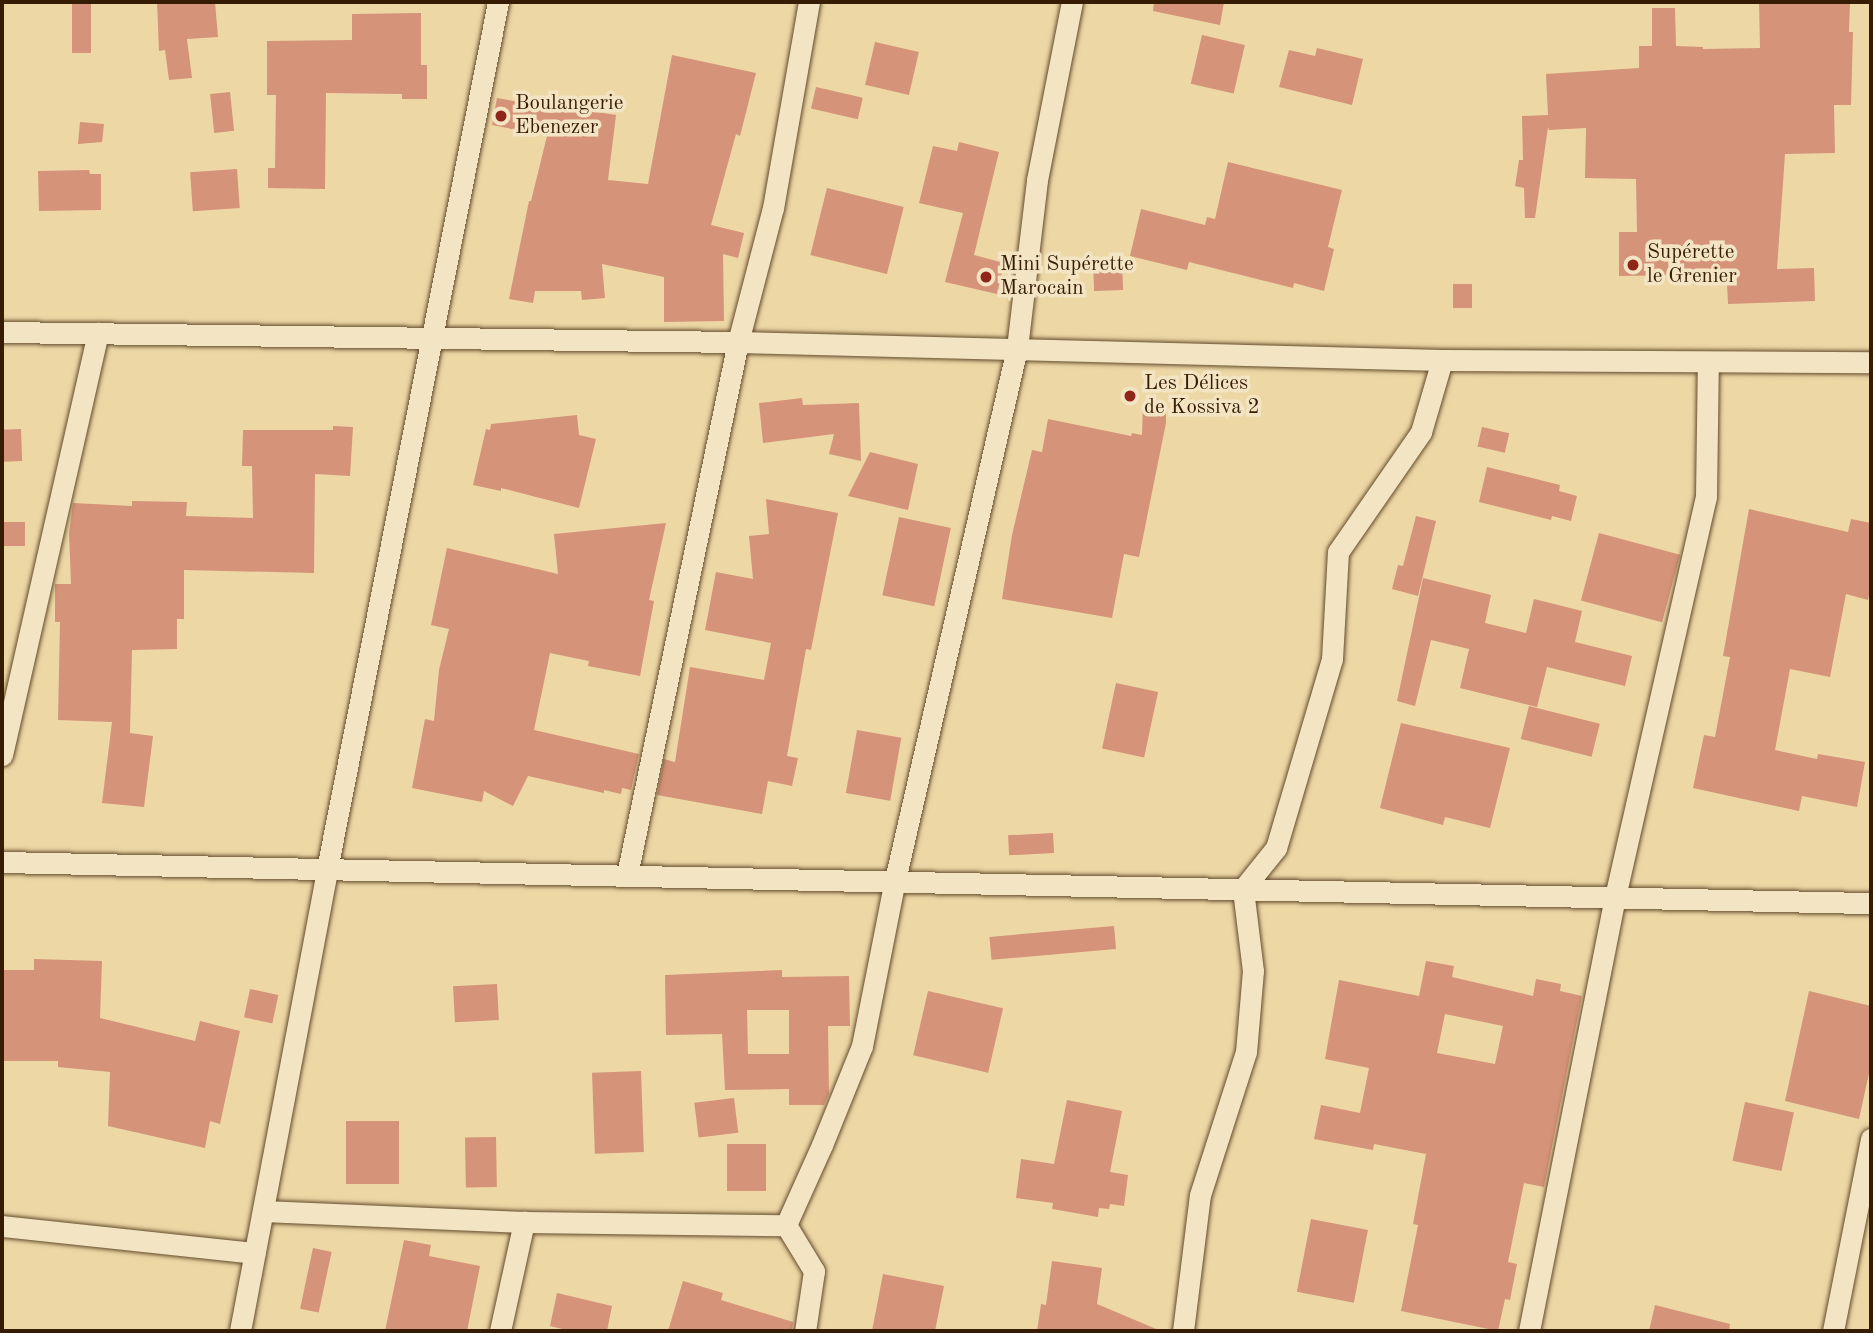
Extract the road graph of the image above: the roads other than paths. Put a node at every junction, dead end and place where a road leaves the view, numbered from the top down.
1 (498, 2) edge
2 (809, 2) edge
3 (1072, 2) edge
4 (2, 332) edge
5 (99, 333) junction
6 (431, 337) junction
7 (738, 342) junction
8 (1017, 348) junction
9 (1442, 360) junction
10 (1708, 362) junction
11 (1871, 362) edge
12 (2, 755) edge
13 (2, 862) edge
14 (327, 869) junction
15 (627, 875) junction
16 (895, 880) junction
17 (1243, 889) junction
18 (1615, 898) junction
19 (1871, 903) edge
20 (1871, 1139) edge
21 (263, 1211) junction
22 (524, 1222) junction
23 (786, 1225) junction
24 (2, 1226) edge
25 (255, 1253) junction
26 (240, 1331) edge
27 (500, 1331) edge
28 (805, 1331) edge
29 (1183, 1331) edge
30 (1530, 1331) edge
31 (1833, 1331) edge

1 - 6 street
2 - 7 street
3 - 8 street
4 - 5 street
5 - 6 street
5 - 12 street
6 - 7 street
6 - 14 street
7 - 8 street
7 - 15 street
8 - 9 street
8 - 16 street
9 - 10 street
9 - 17 street
10 - 11 street
10 - 18 street
13 - 14 street
14 - 15 street
14 - 21 street
15 - 16 street
16 - 17 street
16 - 23 street
17 - 18 street
17 - 29 street
18 - 19 street
18 - 30 street
20 - 31 street
21 - 22 street
21 - 25 street
22 - 23 street
22 - 27 street
23 - 28 street
24 - 25 street
25 - 26 street

